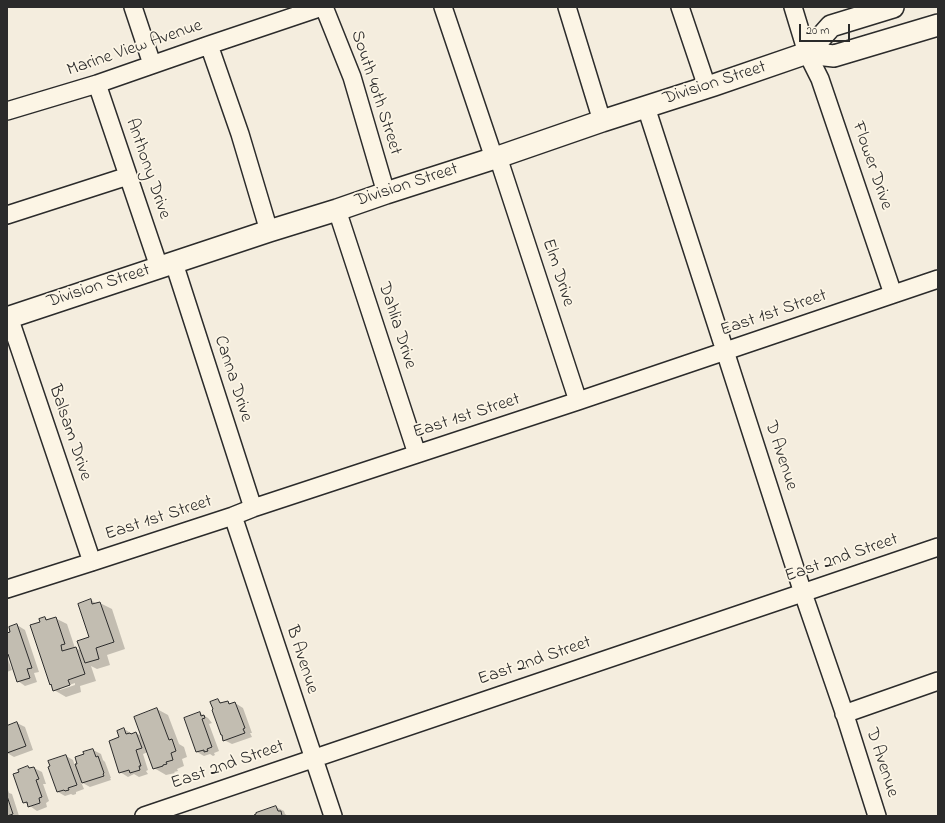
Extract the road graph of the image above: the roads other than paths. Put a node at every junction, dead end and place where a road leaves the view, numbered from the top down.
1 (133, 7) edge
2 (323, 7) edge
3 (443, 7) edge
4 (567, 7) edge
5 (680, 7) edge
6 (793, 7) edge
7 (892, 7) edge
8 (937, 30) edge
9 (209, 45) junction
10 (807, 53) junction
11 (152, 64) junction
12 (97, 84) junction
13 (707, 87) junction
14 (646, 107) junction
15 (7, 111) edge
16 (602, 121) junction
17 (496, 158) junction
18 (128, 176) junction
19 (386, 193) junction
20 (337, 210) junction
21 (7, 215) edge
22 (269, 231) junction
23 (167, 265) junction
24 (938, 280) edge
25 (893, 294) junction
26 (8, 317) edge
27 (725, 352) junction
28 (578, 401) junction
29 (418, 454) junction
30 (253, 508) junction
31 (232, 516) junction
32 (938, 547) edge
33 (92, 562) junction
34 (7, 589) edge
35 (803, 593) junction
36 (938, 681) edge
37 (844, 714) junction
38 (313, 758) junction
39 (144, 816) edge
40 (333, 816) edge
41 (877, 816) edge

1 - 11 street
2 - 9 street, Marine View Avenue
2 - 19 street, South 40th Street
3 - 17 street, Elm Drive
4 - 16 street
5 - 13 street
6 - 10 street
7 - 10 main road, Division Street
8 - 10 main road, Division Street
9 - 11 street, Marine View Avenue
9 - 22 street
10 - 13 main road, Division Street
10 - 25 street, Flower Drive
11 - 12 street, Marine View Avenue
12 - 15 street, Marine View Avenue
12 - 18 street, Anthony Drive
13 - 14 main road, Division Street
14 - 16 main road, Division Street
14 - 27 street, D Avenue
16 - 17 main road, Division Street
17 - 19 main road, Division Street
17 - 28 street, Elm Drive
18 - 21 street
18 - 23 street, Anthony Drive
19 - 20 main road, Division Street
20 - 22 main road, Division Street
20 - 29 street, Dahlia Drive
22 - 23 main road, Division Street
23 - 26 main road, Division Street
23 - 30 street, Canna Drive
24 - 25 street, East 1st Street
25 - 27 street, East 1st Street
26 - 33 street, Balsam Drive
27 - 28 street, East 1st Street
27 - 35 street, D Avenue
28 - 29 street, East 1st Street
29 - 30 street, East 1st Street
30 - 31 street, East 1st Street
31 - 33 street, East 1st Street
31 - 38 street, B Avenue
32 - 35 street, East 2nd Street
33 - 34 street, East 1st Street
35 - 37 street, D Avenue
35 - 38 street, East 2nd Street
36 - 37 street
37 - 41 street, D Avenue
38 - 39 street, East 2nd Street
38 - 40 street, B Avenue

